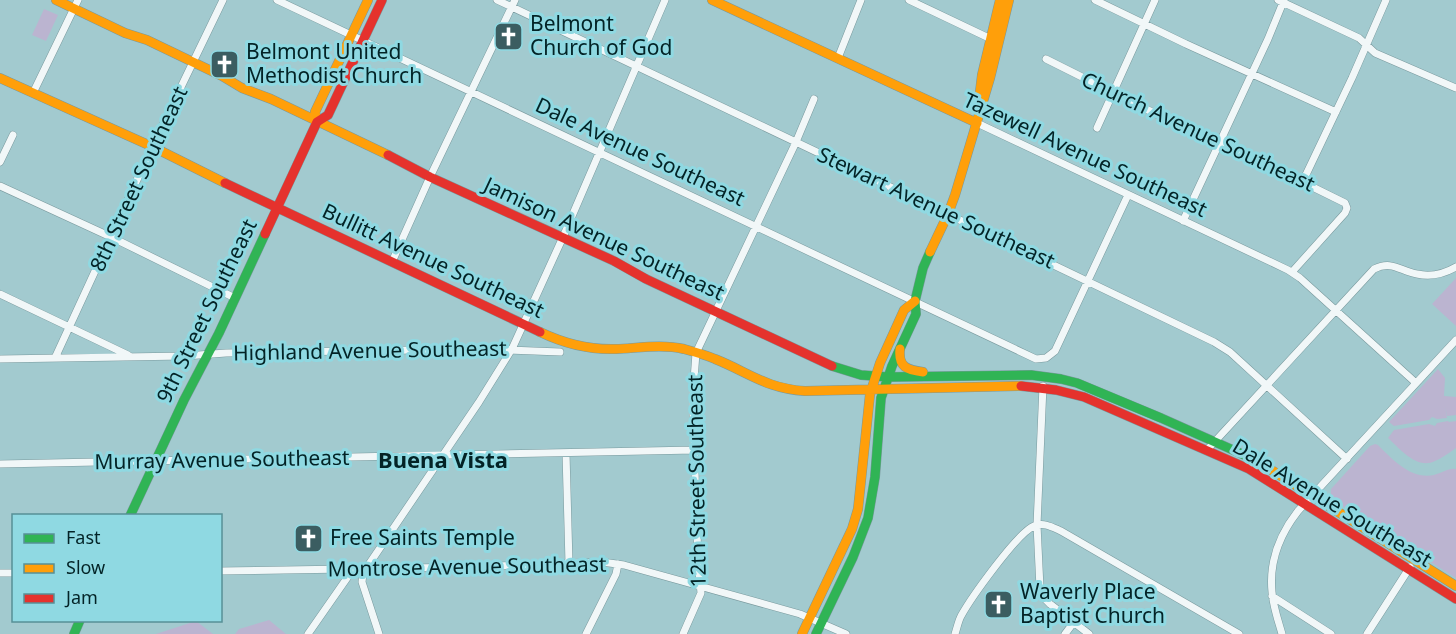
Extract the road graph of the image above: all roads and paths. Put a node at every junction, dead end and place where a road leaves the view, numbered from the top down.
1 (56, 0) edge
2 (223, 0) edge
3 (277, 0) edge
4 (368, 0) edge
5 (382, 0) edge
6 (496, 0) edge
7 (665, 0) edge
8 (712, 0) edge
9 (861, 0) edge
10 (909, 0) edge
11 (1000, 0) edge
12 (1009, 0) edge
13 (1095, 0) edge
14 (1155, 0) edge
15 (1386, 0) edge
16 (1282, 1) edge
17 (724, 3) edge
18 (76, 4) edge
19 (513, 4) edge
20 (1144, 24) junction
21 (352, 35) junction
22 (991, 39) junction
23 (363, 41) junction
24 (1366, 46) junction
25 (838, 58) junction
26 (1046, 59) dead end
27 (193, 62) junction
28 (636, 67) junction
29 (1251, 74) junction
30 (0, 78) edge
31 (1456, 88) edge
32 (472, 92) junction
33 (1113, 92) junction
34 (33, 93) junction
35 (814, 99) dead end
36 (1336, 112) junction
37 (317, 122) junction
38 (977, 123) junction
39 (1097, 128) dead end
40 (13, 135) dead end
41 (796, 142) junction
42 (1219, 143) junction
43 (153, 147) junction
44 (599, 153) junction
45 (0, 162) edge
46 (430, 177) junction
47 (1303, 181) junction
48 (0, 186) edge
49 (1128, 195) junction
50 (277, 207) junction
51 (948, 214) junction
52 (1183, 221) junction
53 (756, 227) junction
54 (111, 237) junction
55 (562, 237) junction
56 (392, 262) junction
57 (1456, 267) edge
58 (1292, 272) junction
59 (1088, 280) junction
60 (0, 294) edge
61 (235, 298) junction
62 (915, 302) junction
63 (1335, 310) junction
64 (716, 311) junction
65 (523, 324) junction
66 (69, 327) junction
67 (1456, 340) edge
68 (512, 349) junction
69 (900, 349) junction
70 (560, 352) dead end
71 (696, 353) junction
72 (207, 354) junction
73 (131, 356) junction
74 (55, 358) junction
75 (0, 359) edge
76 (876, 376) junction
77 (1044, 376) junction
78 (888, 377) junction
79 (950, 377) junction
80 (1416, 383) junction
81 (1266, 384) junction
82 (1043, 388) junction
83 (872, 389) junction
84 (884, 389) junction
85 (1161, 418) joint
86 (1215, 441) junction
87 (695, 450) junction
88 (1207, 450) junction
89 (567, 453) junction
90 (442, 455) junction
91 (1347, 459) junction
92 (156, 461) junction
93 (0, 464) edge
94 (1312, 496) junction
95 (1305, 504) junction
96 (131, 514) edge
97 (1037, 525) junction
98 (1414, 560) junction
99 (569, 563) junction
100 (618, 564) junction
101 (354, 568) junction
102 (366, 568) junction
103 (1409, 569) junction
104 (222, 571) edge
105 (1456, 586) edge
106 (701, 587) junction
107 (1272, 596) junction
108 (1456, 599) edge
109 (810, 618) junction
110 (1074, 622) junction
111 (821, 623) junction
112 (308, 634) edge
113 (379, 634) edge
114 (586, 634) edge
115 (683, 634) edge
116 (802, 634) edge
117 (816, 634) edge
118 (846, 634) edge
119 (955, 634) edge
120 (1065, 634) edge
121 (1089, 634) edge
122 (1239, 634) edge
123 (1282, 634) edge
124 (1331, 634) edge
125 (1367, 634) edge

1 - 18 main road, Jamison Avenue Southeast
2 - 27 street, 8th Street Southeast
3 - 21 street, Dale Avenue Southeast
4 - 21 main road, 9th Street Southeast
5 - 23 main road, 9th Street Southeast
6 - 19 street, Stewart Avenue Southeast
7 - 28 street
8 - 17 main road, Tazewell Avenue Southeast
9 - 25 street
10 - 22 street
11 - 22 main road
12 - 38 main road
13 - 20 street
14 - 20 street
15 - 24 street
16 - 24 street
16 - 29 street
17 - 25 main road, Tazewell Avenue Southeast
18 - 27 main road, Jamison Avenue Southeast
18 - 34 street
19 - 28 street, Stewart Avenue Southeast
19 - 32 street
20 - 29 street
20 - 33 street
21 - 23 street, Dale Avenue Southeast
21 - 37 main road, 9th Street Southeast
22 - 38 main road
23 - 32 street, Dale Avenue Southeast
23 - 37 main road, 9th Street Southeast
24 - 31 street
24 - 36 street
25 - 38 main road, Tazewell Avenue Southeast
26 - 33 street, Church Avenue Southeast
27 - 37 main road, Jamison Avenue Southeast
27 - 43 street, 8th Street Southeast
28 - 41 street, Stewart Avenue Southeast
28 - 44 street
29 - 36 street
29 - 42 street
30 - 34 main road, Bullitt Avenue Southeast
32 - 44 street, Dale Avenue Southeast
32 - 46 street
33 - 39 street
33 - 42 street, Church Avenue Southeast
34 - 43 main road, Bullitt Avenue Southeast
35 - 41 street, 12th Street Southeast
36 - 47 street
37 - 46 main road, Jamison Avenue Southeast
37 - 50 main road, 9th Street Southeast
38 - 49 street, Tazewell Avenue Southeast
38 - 51 main road
40 - 45 street
41 - 51 street, Stewart Avenue Southeast
41 - 53 street, 12th Street Southeast
42 - 47 street, Church Avenue Southeast
42 - 52 street
43 - 50 main road, Bullitt Avenue Southeast
43 - 54 street, 8th Street Southeast
44 - 53 street, Dale Avenue Southeast
44 - 55 street
46 - 55 main road, Jamison Avenue Southeast
46 - 56 street
47 - 58 street, Church Avenue Southeast
48 - 54 street
49 - 52 street, Tazewell Avenue Southeast
49 - 59 street, Dale Avenue Southeast
50 - 56 main road, Bullitt Avenue Southeast
50 - 61 main road, 9th Street Southeast
51 - 59 street, Stewart Avenue Southeast
51 - 62 main road
52 - 58 street, Tazewell Avenue Southeast
53 - 62 street, Dale Avenue Southeast
53 - 64 street, 12th Street Southeast
54 - 61 street
54 - 66 street, 8th Street Southeast
55 - 64 main road, Jamison Avenue Southeast
55 - 65 street
56 - 65 main road, Bullitt Avenue Southeast
57 - 63 street
58 - 63 street, Tazewell Avenue Southeast
59 - 62 street, Dale Avenue Southeast
59 - 81 street, Stewart Avenue Southeast
60 - 66 street
61 - 72 main road, 9th Street Southeast
62 - 69 main road
62 - 76 main road
63 - 80 street, Tazewell Avenue Southeast
63 - 81 street
64 - 71 street, 12th Street Southeast
64 - 76 main road, Jamison Avenue Southeast
65 - 68 street
65 - 71 main road, Bullitt Avenue Southeast
66 - 73 street
66 - 74 street, 8th Street Southeast
67 - 80 street
68 - 70 street, Highland Avenue Southeast
68 - 72 street, Highland Avenue Southeast
68 - 90 street
69 - 78 main road
69 - 79 main road
71 - 83 main road, Bullitt Avenue Southeast
71 - 87 street, 12th Street Southeast
72 - 73 street, Highland Avenue Southeast
72 - 92 main road, 9th Street Southeast
73 - 74 street, Highland Avenue Southeast
74 - 75 street, Highland Avenue Southeast
76 - 78 main road, Jamison Avenue Southeast
76 - 83 main road
77 - 79 main road, Jamison Avenue Southeast
77 - 82 street
77 - 85 main road, Jamison Avenue Southeast
78 - 79 main road, Jamison Avenue Southeast
78 - 84 main road
80 - 91 street
81 - 86 street
81 - 91 street, Stewart Avenue Southeast
82 - 84 main road
82 - 88 main road, Dale Avenue Southeast
82 - 97 street
83 - 84 main road
83 - 109 main road
84 - 111 main road
85 - 86 main road, Dale Avenue Southeast
86 - 88 street
86 - 94 main road, Dale Avenue Southeast
87 - 89 street, Murray Avenue Southeast
87 - 106 street, 12th Street Southeast
88 - 95 main road, Dale Avenue Southeast
89 - 90 street, Murray Avenue Southeast
89 - 99 street
90 - 92 street, Murray Avenue Southeast
90 - 102 street
91 - 94 street
92 - 93 street, Murray Avenue Southeast
92 - 96 main road, 9th Street Southeast
94 - 95 street
94 - 98 main road, Dale Avenue Southeast
95 - 103 main road, Dale Avenue Southeast
95 - 107 street
97 - 110 street
97 - 119 street
97 - 122 street
98 - 103 street
98 - 105 main road, Dale Avenue Southeast
99 - 100 street, Montrose Avenue Southeast
99 - 102 street, Montrose Avenue Southeast
100 - 106 street, Montrose Avenue Southeast
100 - 114 street
101 - 102 street, Montrose Avenue Southeast
101 - 104 street, Montrose Avenue Southeast
101 - 112 street
102 - 113 street
103 - 108 main road, Dale Avenue Southeast
103 - 125 street
106 - 109 street, Montrose Avenue Southeast
106 - 115 street, 12th Street Southeast
107 - 123 street
107 - 124 street
109 - 111 street, Montrose Avenue Southeast
109 - 116 main road
110 - 120 street
110 - 121 street
111 - 117 main road
111 - 118 street, Montrose Avenue Southeast

